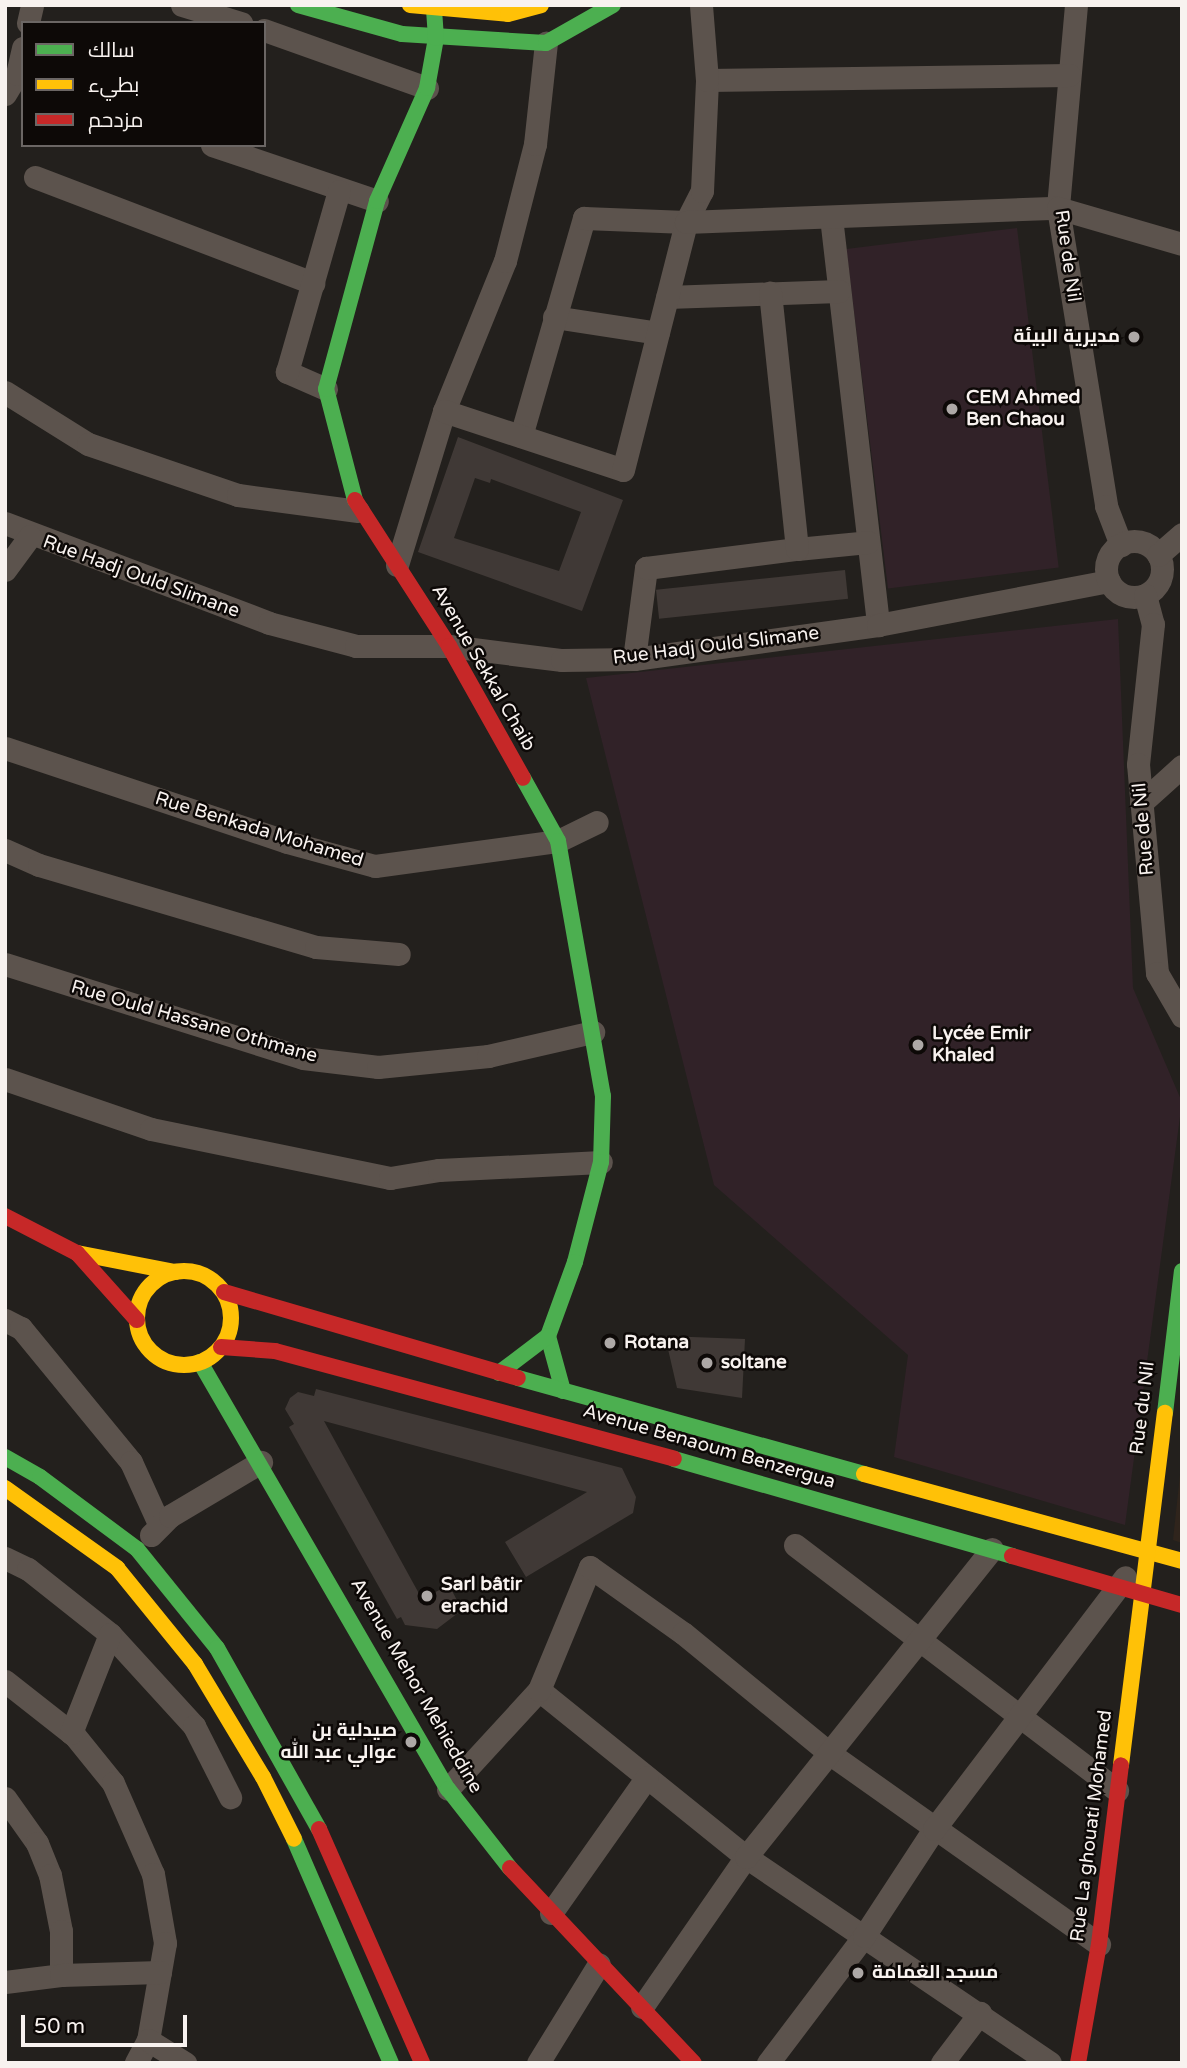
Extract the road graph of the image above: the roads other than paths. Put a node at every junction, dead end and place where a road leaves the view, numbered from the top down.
1 (182, 5) edge
2 (298, 5) edge
3 (410, 5) edge
4 (541, 5) edge
5 (613, 5) edge
6 (701, 5) edge
7 (1076, 5) edge
8 (433, 7) edge
9 (234, 21) edge
10 (266, 31) edge
11 (436, 38) junction
12 (546, 43) junction
13 (21, 56) edge
14 (1069, 75) junction
15 (707, 80) junction
16 (15, 81) edge
17 (427, 88) junction
18 (218, 147) edge
19 (35, 177) dead end
20 (339, 191) junction
21 (377, 201) junction
22 (1058, 208) junction
23 (831, 217) junction
24 (686, 222) junction
25 (1182, 244) edge
26 (313, 283) junction
27 (839, 290) junction
28 (770, 292) junction
29 (667, 297) junction
30 (554, 317) junction
31 (658, 333) junction
32 (326, 389) junction
33 (5, 392) edge
34 (444, 411) junction
35 (521, 436) junction
36 (358, 511) junction
37 (5, 523) edge
38 (1182, 534) edge
39 (30, 536) junction
40 (868, 542) junction
41 (1121, 545) junction
42 (797, 549) junction
43 (1158, 555) junction
44 (397, 565) junction
45 (5, 570) edge
46 (1109, 581) junction
47 (1145, 595) junction
48 (878, 625) junction
49 (449, 646) junction
50 (634, 659) junction
51 (5, 748) edge
52 (1182, 766) edge
53 (1142, 803) junction
54 (597, 822) dead end
55 (558, 841) junction
56 (5, 850) edge
57 (399, 954) dead end
58 (5, 964) edge
59 (1182, 1016) edge
60 (593, 1032) junction
61 (5, 1079) edge
62 (601, 1162) junction
63 (5, 1216) edge
64 (77, 1253) junction
65 (1182, 1271) edge
66 (175, 1272) junction
67 (224, 1292) junction
68 (5, 1320) edge
69 (137, 1320) junction
70 (548, 1336) junction
71 (221, 1347) junction
72 (200, 1362) junction
73 (499, 1373) junction
74 (563, 1391) junction
75 (5, 1457) edge
76 (261, 1462) junction
77 (5, 1488) edge
78 (160, 1527) junction
79 (794, 1545) dead end
80 (137, 1549) junction
81 (992, 1549) junction
82 (1147, 1551) junction
83 (5, 1558) edge
84 (1182, 1561) edge
85 (1117, 1586) junction
86 (1143, 1594) junction
87 (1182, 1605) edge
88 (110, 1634) junction
89 (918, 1641) junction
90 (5, 1681) edge
91 (539, 1690) junction
92 (1018, 1719) junction
93 (71, 1732) junction
94 (829, 1753) junction
95 (647, 1777) junction
96 (448, 1789) junction
97 (1117, 1790) junction
98 (230, 1797) dead end
99 (5, 1798) edge
100 (934, 1829) junction
101 (746, 1857) junction
102 (551, 1913) junction
103 (864, 1936) junction
104 (1099, 1944) junction
105 (599, 1964) junction
106 (160, 1972) junction
107 (61, 1975) junction
108 (5, 1982) edge
109 (642, 2007) junction
110 (980, 2013) junction
111 (148, 2040) junction
112 (136, 2063) edge
113 (185, 2063) edge
114 (391, 2063) edge
115 (422, 2063) edge
116 (538, 2063) edge
117 (694, 2063) edge
118 (768, 2063) edge
119 (942, 2063) edge
120 (1051, 2063) edge
121 (1078, 2063) edge

1 - 9 street
2 - 11 main road
3 - 8 main road
4 - 8 main road
5 - 12 main road
6 - 15 street
7 - 14 street, Rue de Nil
8 - 11 main road, Avenue Sekkal Chaib
10 - 17 street
11 - 12 main road
11 - 17 main road, Avenue Sekkal Chaib
12 - 34 street
13 - 16 street
14 - 15 street
14 - 22 street, Rue de Nil
15 - 24 street
17 - 21 main road, Avenue Sekkal Chaib
18 - 20 street
19 - 26 street
20 - 21 street
20 - 26 street
21 - 32 main road, Avenue Sekkal Chaib
22 - 23 street
22 - 25 street
22 - 41 street, Rue de Nil
23 - 24 street
23 - 27 street
24 - 29 street
24 - 30 street
26 - 32 street
27 - 28 street
27 - 40 street
28 - 29 street
28 - 42 street
29 - 31 street
30 - 31 street
30 - 35 street
31 - 35 street
32 - 36 main road, Avenue Sekkal Chaib
33 - 36 street
34 - 35 street
34 - 44 street
36 - 44 main road, Avenue Sekkal Chaib
37 - 39 street, Rue Hadj Ould Slimane
38 - 43 street
39 - 45 street
39 - 49 street, Rue Hadj Ould Slimane
40 - 42 street
40 - 48 street
41 - 43 street
41 - 46 street
42 - 50 street
43 - 47 street
44 - 49 main road, Avenue Sekkal Chaib
46 - 47 street
46 - 48 street, Rue Hadj Ould Slimane
47 - 53 street, Rue de Nil
48 - 50 street, Rue Hadj Ould Slimane
49 - 50 street, Rue Hadj Ould Slimane
49 - 55 main road, Avenue Sekkal Chaib
51 - 55 street, Rue Benkada Mohamed
52 - 53 street
53 - 59 street, Rue de Nil
54 - 55 street, Rue Benkada Mohamed
55 - 60 main road, Avenue Sekkal Chaib
56 - 57 street
58 - 60 street, Rue Ould Hassane Othmane
60 - 62 main road, Avenue Sekkal Chaib
61 - 62 street
62 - 70 main road, Avenue Sekkal Chaib
63 - 64 main road
64 - 66 main road
64 - 69 main road
65 - 82 main road, Rue du Nil
66 - 67 main road
66 - 69 main road
67 - 71 main road
67 - 73 main road, Avenue Benaoum Benzergua
68 - 78 street
69 - 72 main road
70 - 73 main road
70 - 74 main road
71 - 72 main road
71 - 81 main road, Avenue Benaoum Benzergua
72 - 76 main road, Avenue Mehor Mehieddine
73 - 74 main road, Avenue Benaoum Benzergua
74 - 82 main road, Avenue Benaoum Benzergua
75 - 80 main road
76 - 78 street
76 - 96 main road, Avenue Mehor Mehieddine
77 - 114 main road
78 - 80 street
79 - 89 street
80 - 115 main road
81 - 85 main road, Avenue Benaoum Benzergua
81 - 89 street
82 - 84 main road, Avenue Benaoum Benzergua
82 - 85 street
82 - 86 main road, Rue du Nil
83 - 88 street
85 - 86 main road, Avenue Benaoum Benzergua
85 - 92 street
86 - 87 main road, Avenue Benaoum Benzergua
86 - 97 main road, Rue La ghouati Mohamed
88 - 93 street
88 - 98 street
89 - 92 street
89 - 94 street
90 - 93 street
91 - 94 street
91 - 95 street
91 - 96 street
92 - 97 street
92 - 100 street
93 - 106 street
94 - 100 street
94 - 101 street
95 - 101 street
95 - 102 street
96 - 102 main road, Avenue Mehor Mehieddine
97 - 104 main road, Rue La ghouati Mohamed
99 - 107 street
100 - 103 street
100 - 104 street
101 - 103 street
101 - 109 street
102 - 105 main road, Avenue Mehor Mehieddine
103 - 110 street
103 - 118 street
104 - 121 main road, Rue La ghouati Mohamed
105 - 109 main road, Avenue Mehor Mehieddine
105 - 116 street
106 - 107 street
106 - 111 street
107 - 108 street
109 - 117 main road, Avenue Mehor Mehieddine
110 - 119 street
110 - 120 street
111 - 112 street
111 - 113 street

